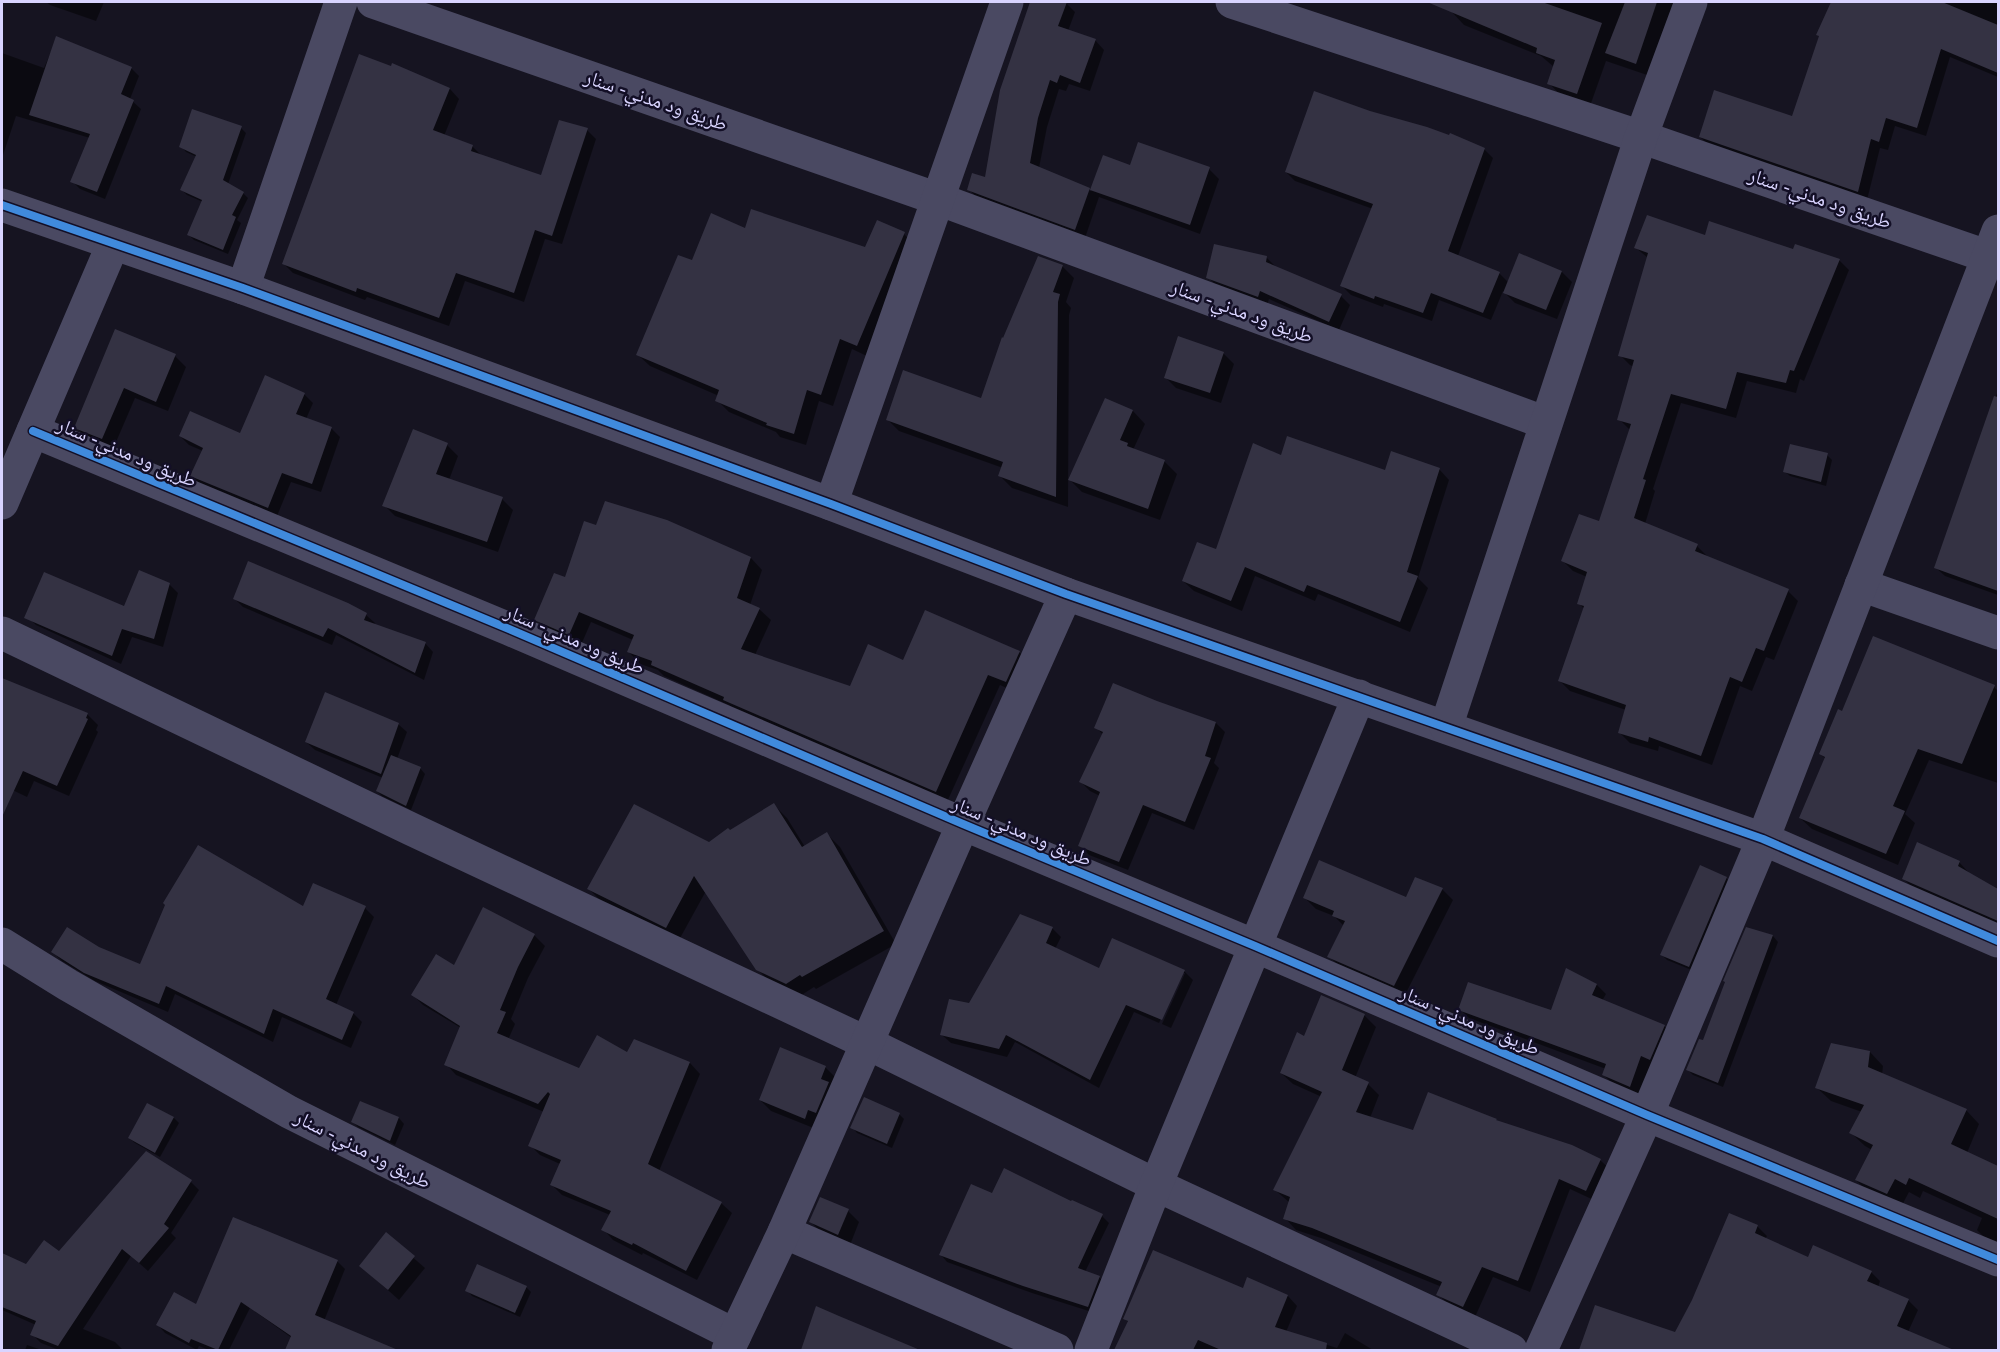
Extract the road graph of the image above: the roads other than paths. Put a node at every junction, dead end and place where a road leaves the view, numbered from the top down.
1 (341, 2) edge
2 (373, 2) edge
3 (1007, 2) edge
4 (1232, 2) edge
5 (1691, 2) edge
6 (1641, 137) junction
7 (938, 199) junction
8 (2, 205) edge
9 (113, 244) junction
10 (1995, 249) edge
11 (243, 288) junction
12 (1546, 423) junction
13 (33, 430) junction
14 (2, 503) edge
15 (831, 504) junction
16 (1861, 585) junction
17 (1066, 594) junction
18 (2, 633) edge
19 (1998, 633) edge
20 (1359, 696) junction
21 (1446, 727) junction
22 (963, 824) junction
23 (1763, 839) junction
24 (1998, 941) edge
25 (2, 944) edge
26 (1255, 946) junction
27 (867, 1043) junction
28 (1647, 1115) junction
29 (1156, 1185) junction
30 (784, 1232) junction
31 (1998, 1260) edge
32 (731, 1343) edge
33 (1057, 1350) edge
34 (1091, 1350) edge
35 (1510, 1350) edge
36 (1541, 1350) edge

1 - 11 street
2 - 7 street, طريق ود مدني - سنار
3 - 7 street
4 - 6 street, طريق ود مدني - سنار
5 - 6 street
6 - 10 street, طريق ود مدني - سنار
6 - 12 street
7 - 12 street, طريق ود مدني - سنار
7 - 15 street
8 - 9 street
9 - 11 street
9 - 13 street, طريق ود مدني - سنار
10 - 16 street
11 - 15 street
12 - 21 street
13 - 14 street, طريق ود مدني - سنار
13 - 22 street, طريق ود مدني - سنار
15 - 17 street
16 - 19 street
16 - 23 street
17 - 20 street
17 - 22 street, طريق ود مدني - سنار
18 - 27 street
20 - 21 street
20 - 26 street
21 - 23 street
22 - 26 street, طريق ود مدني - سنار
22 - 27 street, طريق ود مدني - سنار
23 - 24 street
23 - 28 street
25 - 32 street, طريق ود مدني - سنار
26 - 28 street, طريق ود مدني - سنار
26 - 29 street
27 - 29 street
27 - 30 street, طريق ود مدني - سنار
28 - 31 street, طريق ود مدني - سنار
28 - 36 street
29 - 34 street
29 - 35 street
30 - 32 street, طريق ود مدني - سنار
30 - 33 street

